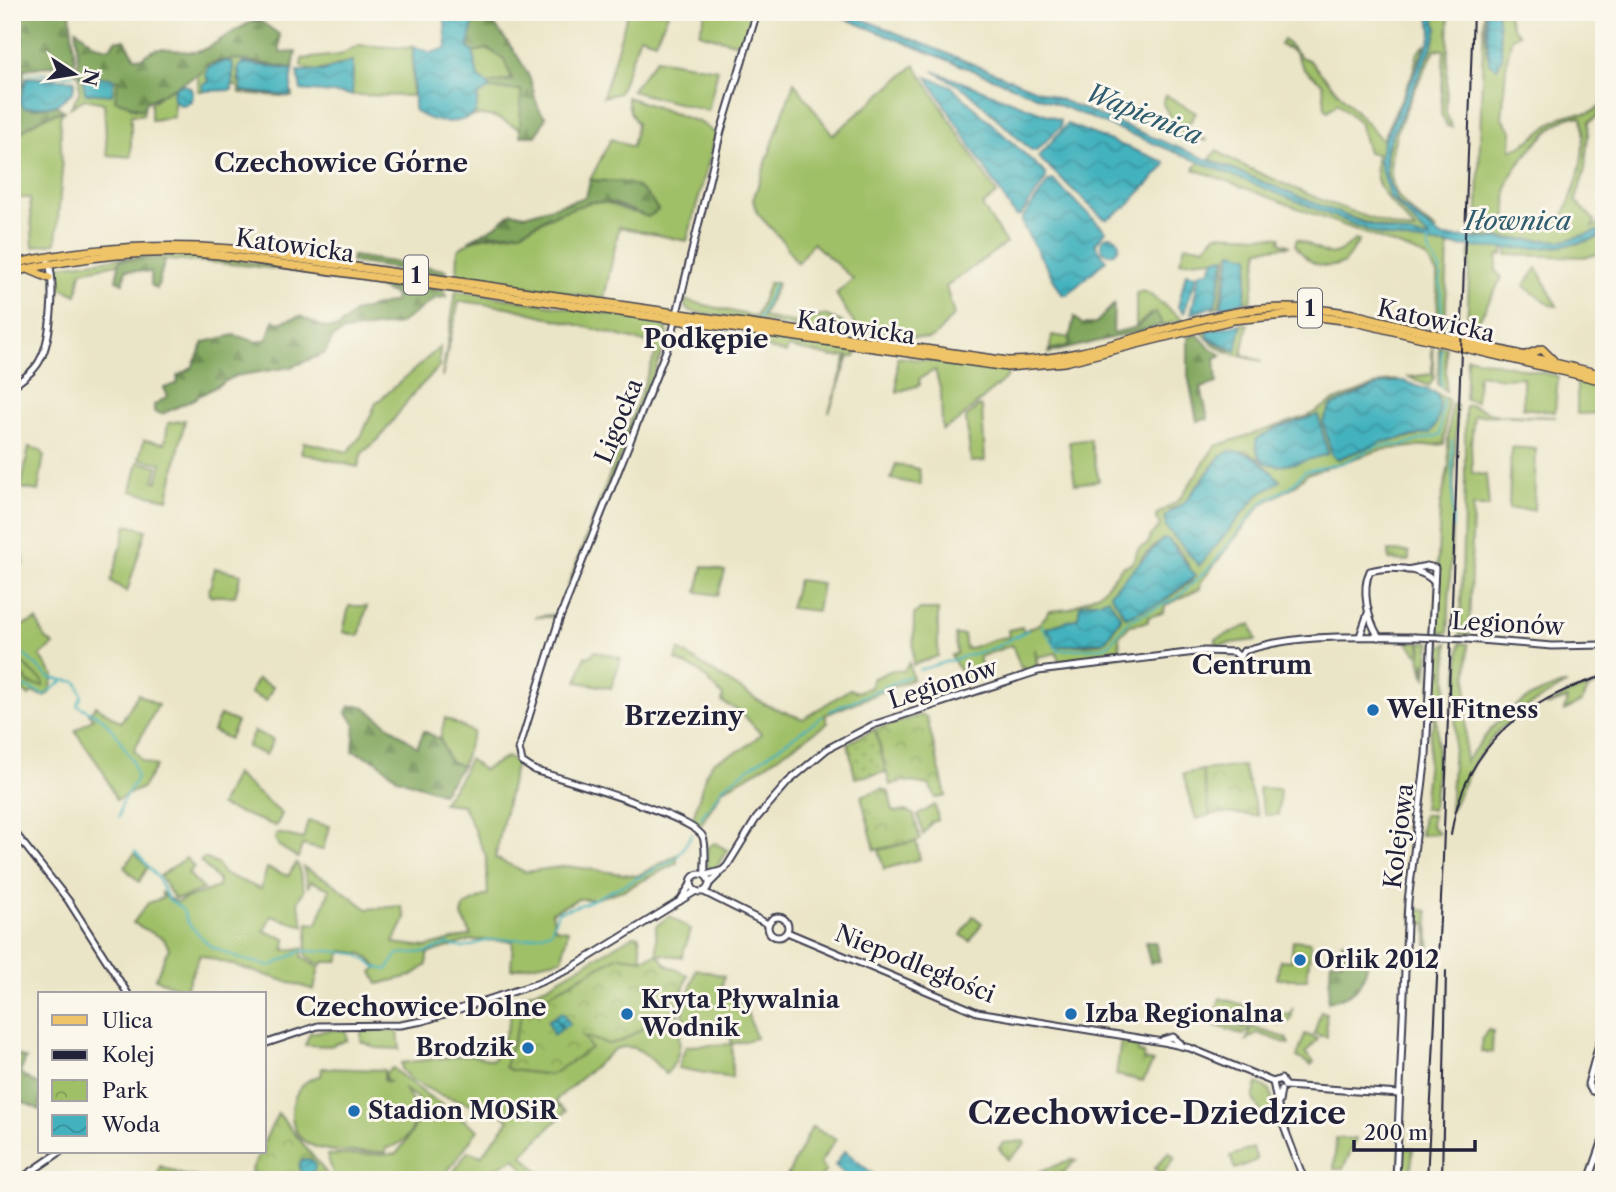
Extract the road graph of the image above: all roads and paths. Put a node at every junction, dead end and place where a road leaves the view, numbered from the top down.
1 (757, 12) edge
2 (48, 260) junction
3 (12, 264) edge
4 (26, 269) junction
5 (12, 272) edge
6 (49, 278) junction
7 (52, 291) junction
8 (676, 317) junction
9 (1011, 364) junction
10 (1604, 374) edge
11 (1604, 381) edge
12 (12, 387) edge
13 (1407, 570) junction
14 (1435, 570) junction
15 (1424, 574) junction
16 (1434, 583) junction
17 (1368, 610) junction
18 (1373, 627) junction
19 (1366, 636) junction
20 (1379, 636) junction
21 (1604, 645) edge
22 (12, 829) edge
23 (724, 870) junction
24 (703, 875) junction
25 (691, 884) junction
26 (708, 887) junction
27 (696, 891) junction
28 (680, 901) junction
29 (768, 924) junction
30 (787, 932) junction
31 (127, 992) edge
32 (1604, 1026) edge
33 (266, 1043) edge
34 (1273, 1082) junction
35 (1280, 1088) junction
36 (1399, 1094) junction
37 (1604, 1095) edge
38 (1604, 1136) edge
39 (57, 1154) edge
40 (19, 1180) edge
41 (1304, 1180) edge
42 (1396, 1180) edge
43 (1589, 1180) edge

1 - 8 street, Ligocka
2 - 3 main road, Katowicka / 1
2 - 4 main road, Katowicka / 1
2 - 6 street
2 - 7 street
2 - 8 main road, Katowicka / 1
4 - 5 main road, Katowicka / 1
4 - 6 main road
6 - 7 street
7 - 12 street
8 - 9 main road, Katowicka / 1
8 - 24 street, Ligocka
9 - 10 main road, Katowicka / 1
9 - 11 main road, Katowicka / 1
13 - 14 street
13 - 15 street
13 - 17 street
14 - 15 street
14 - 16 street, Kolejowa
15 - 16 street
16 - 36 street, Kolejowa
17 - 18 street
17 - 19 street
18 - 19 street
18 - 20 street
19 - 20 street, Legionów
19 - 23 street, Legionów
20 - 21 street, Legionów, bridge
22 - 31 street
23 - 24 street
23 - 26 street, Legionów
24 - 25 street
24 - 26 street
25 - 27 street
25 - 28 street
26 - 27 street
26 - 29 street
27 - 28 street
28 - 33 street
29 - 30 street
29 - 30 street
30 - 34 street, Niepodległości
32 - 37 street
34 - 35 street
34 - 35 street, Niepodległości
35 - 36 street
35 - 41 street
36 - 42 street, Kolejowa
38 - 43 street
39 - 40 street

